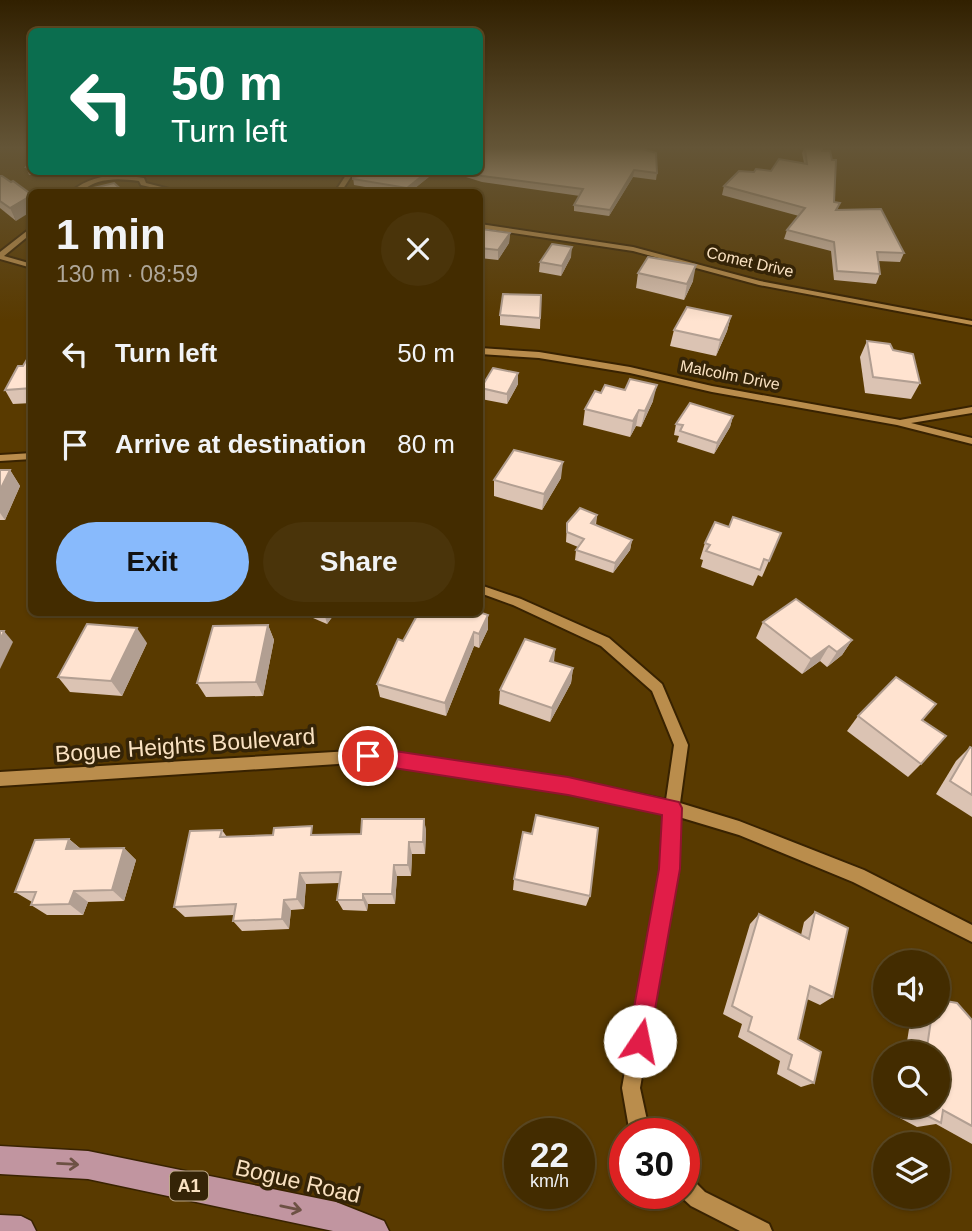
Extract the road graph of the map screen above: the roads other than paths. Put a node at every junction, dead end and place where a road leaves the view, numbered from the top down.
1 (483, 226) edge
2 (28, 232) edge
3 (0, 257) edge
4 (28, 265) edge
5 (972, 323) edge
6 (483, 351) edge
7 (972, 410) edge
8 (897, 422) junction
9 (972, 441) edge
10 (28, 456) edge
11 (0, 458) edge
12 (483, 590) edge
13 (0, 779) edge
14 (672, 808) junction
15 (972, 934) edge
16 (637, 1118) edge
17 (0, 1160) edge
18 (700, 1200) edge
19 (0, 1230) edge
20 (21, 1231) edge
21 (374, 1231) edge
22 (762, 1231) edge

1 - 5 street, Comet Drive
2 - 3 street
3 - 4 street
6 - 8 street, Malcolm Drive
7 - 8 street
8 - 9 street, Malcolm Drive
10 - 11 street
12 - 14 street
13 - 14 street, Bogue Heights Boulevard
14 - 15 street, Bogue Heights Boulevard
14 - 16 street
17 -> 21 main road, Bogue Road / A1
18 - 22 street
19 - 20 main road

